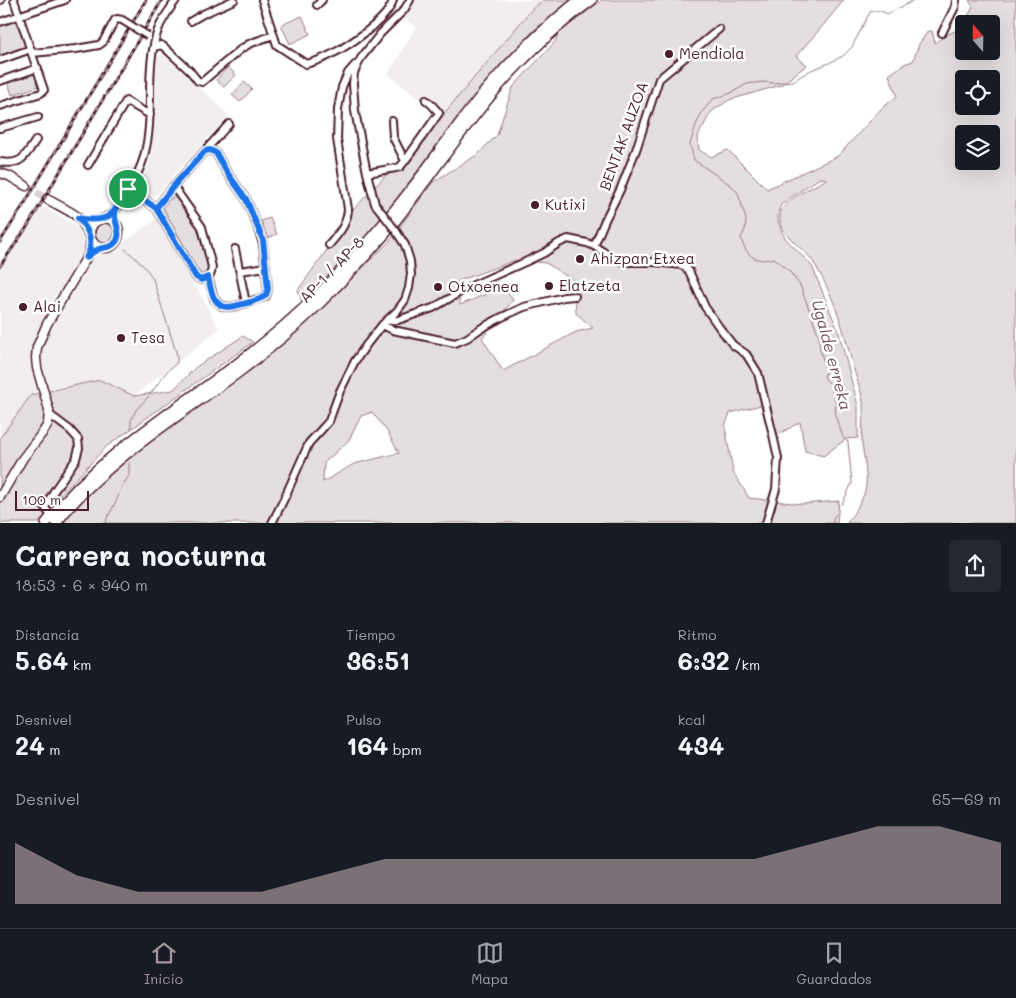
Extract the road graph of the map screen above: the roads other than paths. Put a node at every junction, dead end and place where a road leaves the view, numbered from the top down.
1 (14, 0) edge
2 (65, 0) edge
3 (176, 0) edge
4 (234, 0) edge
5 (262, 0) edge
6 (393, 0) edge
7 (410, 0) edge
8 (580, 0) edge
9 (592, 0) edge
10 (956, 0) edge
11 (20, 15) junction
12 (191, 21) dead end
13 (0, 22) edge
14 (719, 29) dead end
15 (942, 33) dead end
16 (273, 35) junction
17 (156, 36) junction
18 (154, 47) junction
19 (32, 51) junction
20 (0, 60) edge
21 (358, 62) junction
22 (38, 68) junction
23 (0, 81) edge
24 (426, 100) dead end
25 (0, 106) edge
26 (150, 115) junction
27 (38, 117) dead end
28 (392, 121) dead end
29 (229, 124) dead end
30 (0, 128) edge
31 (218, 137) junction
32 (36, 140) dead end
33 (205, 151) junction
34 (216, 153) junction
35 (405, 161) junction
36 (0, 162) edge
37 (88, 166) dead end
38 (0, 173) edge
39 (367, 173) junction
40 (26, 186) tunnel mouth
41 (173, 186) junction
42 (128, 189) junction
43 (47, 199) tunnel mouth
44 (156, 208) junction
45 (116, 210) junction
46 (78, 218) junction
47 (101, 219) junction
48 (117, 226) junction
49 (90, 237) junction
50 (329, 245) dead end
51 (594, 246) junction
52 (102, 248) junction
53 (235, 249) dead end
54 (86, 258) junction
55 (266, 266) junction
56 (240, 272) junction
57 (208, 277) junction
58 (575, 296) dead end
59 (246, 303) junction
60 (384, 323) junction
61 (50, 414) junction
62 (0, 497) edge
63 (48, 512) dead end
64 (46, 523) edge
65 (56, 523) edge
66 (272, 523) edge
67 (766, 523) edge

1 - 11 street
2 - 11 street
3 - 17 street
4 - 12 street
5 - 16 street
6 - 16 street
7 - 21 street
8 - 64 highway, AP-1 / AP-8
9 - 65 highway, AP-1 / AP-8
10 - 15 street
11 - 13 street
11 - 19 street
14 - 51 street, BENTAK AUZOA
16 - 18 street
17 - 18 street
17 - 19 street, bridge
18 - 26 street
19 - 20 street
19 - 22 street
21 - 39 street
21 - 50 street
22 - 23 street
22 - 25 street
24 - 35 street
26 - 37 street
26 - 42 street
27 - 30 street
28 - 35 street
29 - 31 street
31 - 33 street
31 - 34 street
32 - 36 street
33 - 34 street
33 - 41 street
34 - 55 street
35 - 39 street
38 - 40 main road
39 - 60 street, bridge
41 - 44 street
41 - 57 street
42 - 44 street
42 - 45 street
43 - 46 main road
44 - 57 street
45 - 47 street
45 - 48 street
46 - 47 main road
46 - 49 main road
47 - 48 main road
47 - 49 main road
48 - 52 main road
49 - 52 main road
49 - 54 main road
51 - 60 street
51 - 67 street
52 - 54 main road
53 - 56 street
54 - 61 main road
55 - 56 street
55 - 59 street
56 - 59 street
57 - 59 street
58 - 60 street
60 - 66 street
61 - 62 main road
61 - 63 street

